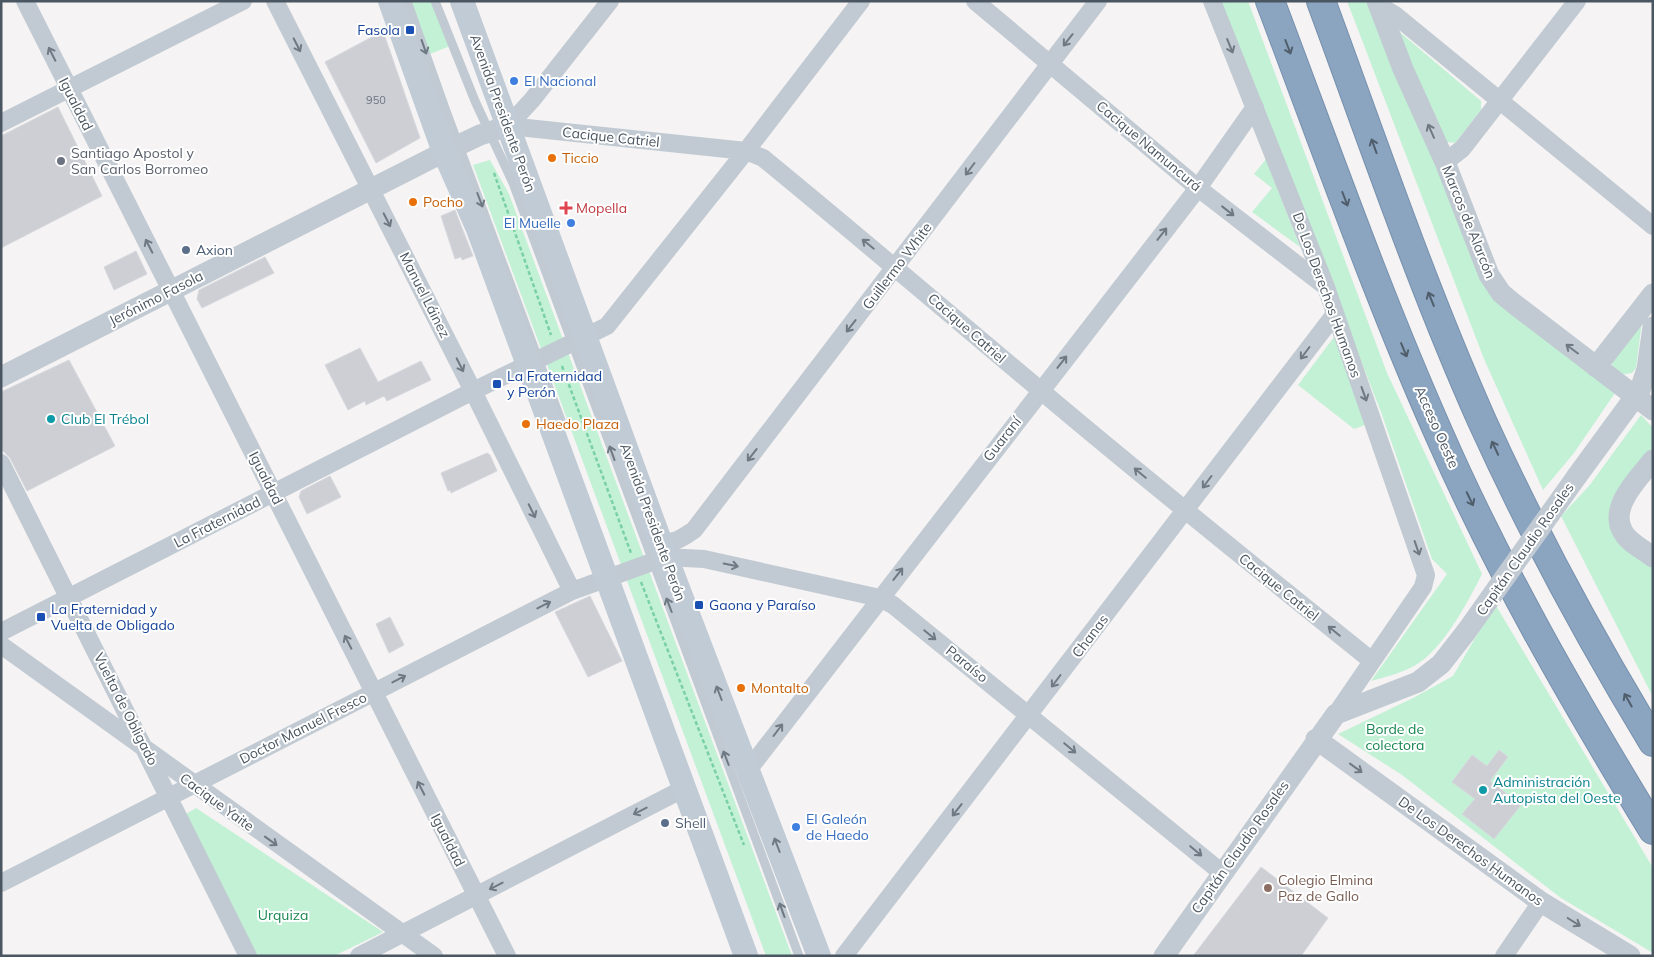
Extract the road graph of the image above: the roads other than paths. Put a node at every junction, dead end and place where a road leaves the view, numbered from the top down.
1 (24, 1) edge
2 (243, 1) edge
3 (275, 1) edge
4 (390, 1) edge
5 (407, 1) edge
6 (435, 1) edge
7 (462, 1) edge
8 (610, 1) edge
9 (861, 1) edge
10 (975, 1) edge
11 (1098, 1) edge
12 (1212, 1) edge
13 (1270, 1) edge
14 (1321, 1) edge
15 (1577, 1) edge
16 (1377, 3) edge
17 (1050, 64) junction
18 (69, 89) junction
19 (1498, 102) junction
20 (1255, 107) junction
21 (1, 123) edge
22 (498, 129) junction
23 (452, 149) junction
24 (746, 151) junction
25 (1445, 162) junction
26 (1198, 188) junction
27 (371, 189) junction
28 (1653, 226) edge
29 (896, 267) junction
30 (1326, 287) junction
31 (171, 290) junction
32 (1653, 294) edge
33 (1335, 314) junction
34 (1653, 327) edge
35 (571, 344) junction
36 (534, 361) junction
37 (1596, 367) junction
38 (1, 377) edge
39 (1040, 390) junction
40 (473, 391) junction
41 (1636, 396) junction
42 (1653, 410) edge
43 (564, 430) dead end
44 (1653, 460) edge
45 (1, 463) edge
46 (273, 492) junction
47 (589, 502) dead end
48 (1185, 511) junction
49 (694, 530) junction
50 (653, 557) junction
51 (1653, 557) edge
52 (704, 559) junction
53 (611, 576) junction
54 (572, 591) junction
55 (1420, 592) joint
56 (70, 598) junction
57 (880, 598) junction
58 (1, 632) edge
59 (1, 645) edge
60 (1372, 661) junction
61 (373, 692) junction
62 (1336, 714) junction
63 (1030, 715) junction
64 (1316, 739) junction
65 (1653, 742) edge
66 (147, 750) junction
67 (749, 769) junction
68 (193, 785) junction
69 (683, 789) junction
70 (169, 797) junction
71 (1653, 830) edge
72 (1221, 872) junction
73 (1, 883) edge
74 (476, 896) junction
75 (1541, 902) junction
76 (402, 934) junction
77 (248, 956) edge
78 (359, 956) edge
79 (434, 956) edge
80 (507, 956) edge
81 (746, 956) edge
82 (756, 956) edge
83 (799, 956) edge
84 (819, 956) edge
85 (844, 956) edge
86 (1164, 956) edge
87 (1504, 956) edge
88 (1630, 956) edge

18 -> 1 street, Igualdad
2 - 18 street
3 -> 27 street, Manuel Láinez
4 - 23 main road
5 -> 23 lane
6 - 22 lane
7 - 22 main road, Avenida Presidente Perón
8 - 22 street
9 - 24 street, La Fraternidad
10 - 17 street, Cacique Namuncurá
11 -> 17 street, Guillermo White
12 -> 20 street, De Los Derechos Humanos
13 -> 71 highway, Acceso Oeste
65 -> 14 highway
15 - 19 street
16 - 19 street
25 -> 16 street, Marcos de Alarcón
17 - 26 street, Cacique Namuncurá
17 -> 29 street, Guillermo White
18 - 21 street
31 -> 18 street, Igualdad
19 - 25 street
19 - 28 street
20 - 26 street, Guaraní
20 - 30 street, De Los Derechos Humanos
22 - 23 street, Jerónimo Fasola
22 - 24 street, Cacique Catriel
22 - 35 main road, Avenida Presidente Perón
23 - 27 street, Jerónimo Fasola
23 -> 36 main road
29 -> 24 street, Cacique Catriel
24 - 35 street, La Fraternidad
37 -> 25 street, Marcos de Alarcón
26 -> 30 street, Cacique Namuncurá
39 -> 26 street, Guaraní
27 - 31 street, Jerónimo Fasola
27 -> 40 street, Manuel Láinez
29 - 39 street, Cacique Catriel
29 -> 49 street, Guillermo White
30 - 33 street, De Los Derechos Humanos
31 - 38 street, Jerónimo Fasola
31 - 46 street, Igualdad
32 - 37 street
33 -> 48 street, Chanas
33 -> 55 street, De Los Derechos Humanos
34 - 41 street, Capitán Claudio Rosales
35 - 36 street, La Fraternidad
50 -> 35 main road, Avenida Presidente Perón
36 - 40 street, La Fraternidad
36 - 43 lane
36 - 53 main road
37 - 41 street, Marcos de Alarcón
48 -> 39 street, Cacique Catriel
57 -> 39 street, Guaraní
40 - 46 street, La Fraternidad
40 -> 54 street, Manuel Láinez
41 - 42 street, Marcos de Alarcón
41 - 62 street, Capitán Claudio Rosales, bridge
44 - 51 street
45 - 56 street, Vuelta de Obligado
46 - 56 street, La Fraternidad
61 -> 46 street, Igualdad
47 - 53 lane
60 -> 48 street, Cacique Catriel
48 -> 63 street, Chanas
49 - 50 street, Guillermo White
49 - 52 street
50 - 52 street, Paraíso
50 - 53 street, Doctor Manuel Fresco
67 -> 50 main road, Avenida Presidente Perón
83 -> 50 lane
52 -> 57 street, Paraíso
53 - 54 street, Doctor Manuel Fresco
53 - 69 main road
53 - 82 lane
61 -> 54 street, Doctor Manuel Fresco
55 - 60 street, Capitán Claudio Rosales
56 - 58 street, La Fraternidad
56 - 66 street, Vuelta de Obligado
57 -> 63 street, Paraíso
67 -> 57 street, Guaraní
59 - 66 street, Cacique Yaite
60 - 62 street, Capitán Claudio Rosales
61 - 68 street, Doctor Manuel Fresco
74 -> 61 street, Igualdad
62 - 64 street, Capitán Claudio Rosales
63 -> 72 street, Paraíso
63 -> 85 street, Chanas
64 - 72 street, Capitán Claudio Rosales
64 -> 75 street, De Los Derechos Humanos
66 - 68 street, Cacique Yaite
66 - 70 street, Vuelta de Obligado
84 -> 67 main road, Avenida Presidente Perón
68 - 70 street, Doctor Manuel Fresco
68 -> 76 street, Cacique Yaite
69 -> 74 street
69 - 81 main road
70 - 73 street, Doctor Manuel Fresco
70 - 77 street, Vuelta de Obligado
72 - 86 street, Capitán Claudio Rosales
74 - 76 street
74 - 80 street, Igualdad
75 - 87 street
75 -> 88 street, De Los Derechos Humanos
76 - 78 street
76 - 79 street, Cacique Yaite

